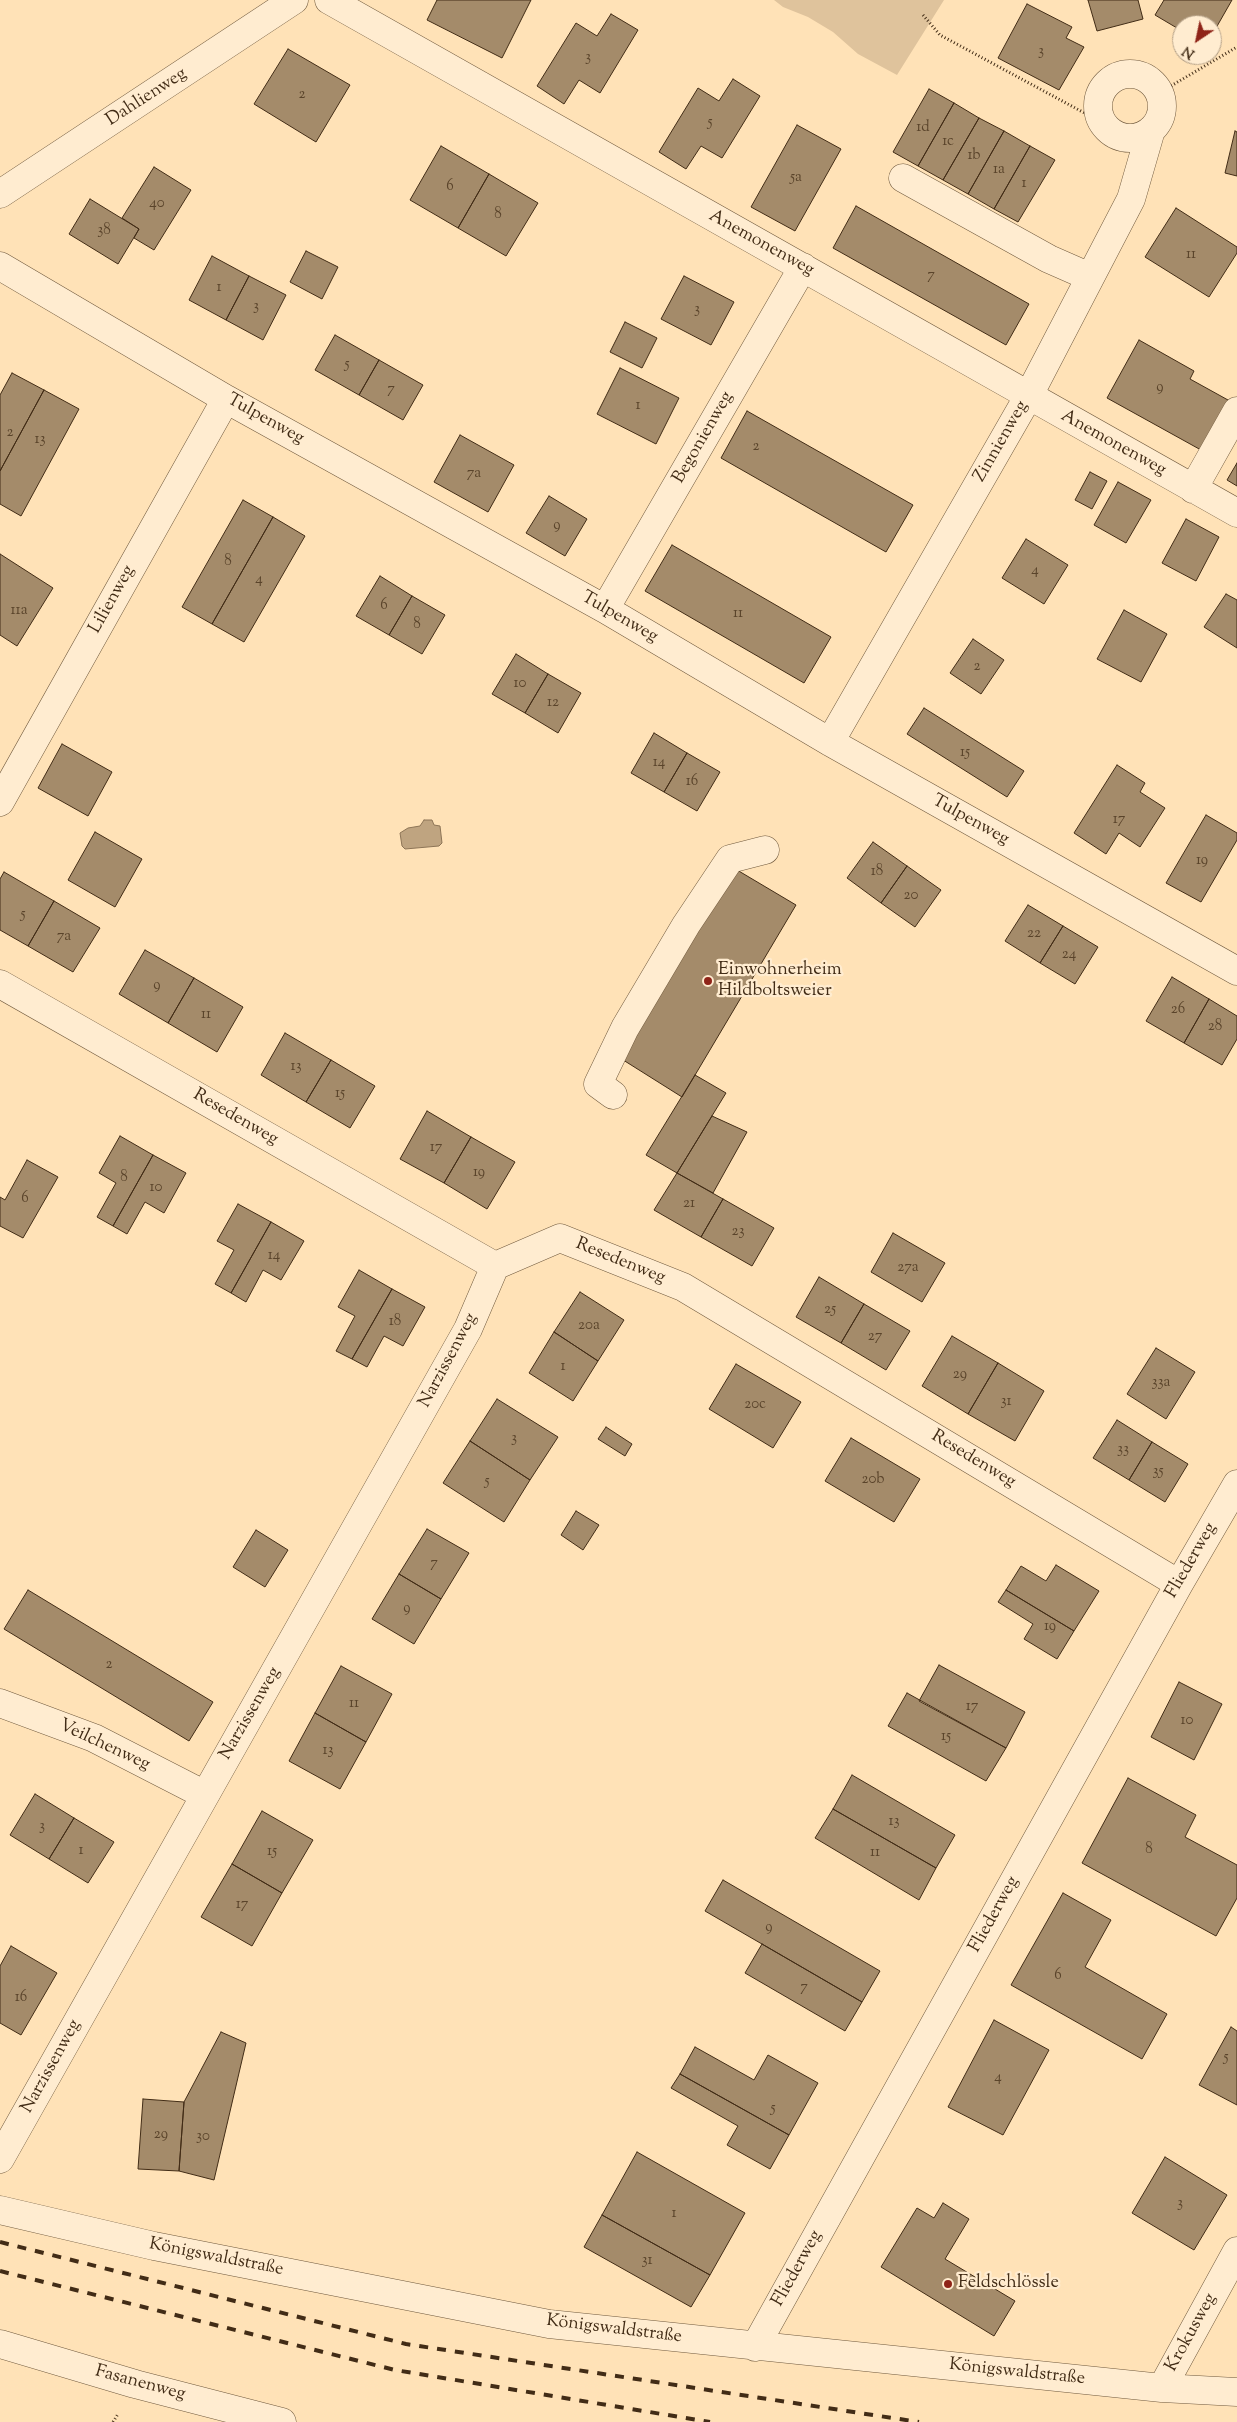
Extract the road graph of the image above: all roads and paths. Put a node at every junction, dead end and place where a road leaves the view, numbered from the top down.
1 (294, 0) edge
2 (329, 0) edge
3 (923, 15) dead end
4 (1237, 47) edge
5 (1159, 93) junction
6 (1103, 123) junction
7 (1151, 130) junction
8 (903, 178) dead end
9 (0, 194) edge
10 (0, 266) edge
11 (803, 268) junction
12 (1090, 278) junction
13 (1028, 397) junction
14 (226, 399) junction
15 (1237, 412) edge
16 (1193, 489) junction
17 (1237, 513) edge
18 (605, 609) junction
19 (830, 742) junction
20 (0, 802) edge
21 (765, 850) dead end
22 (1237, 971) edge
23 (0, 984) edge
24 (613, 1095) dead end
25 (495, 1266) junction
26 (1237, 1484) edge
27 (1179, 1584) junction
28 (0, 1703) edge
29 (205, 1795) junction
30 (0, 2159) edge
31 (0, 2210) edge
32 (1237, 2251) edge
33 (0, 2344) edge
34 (755, 2347) junction
35 (1162, 2388) junction
36 (1237, 2392) edge
37 (282, 2422) edge

1 - 9 street, Dahlienweg
2 - 11 street, Anemonenweg
3 - 6 path
4 - 5 path
5 - 6 street
5 - 7 street
6 - 7 street
7 - 12 street, Zinnienweg
8 - 12 street
10 - 14 street, Tulpenweg
11 - 13 street, Anemonenweg
11 - 18 street, Begonienweg
12 - 13 street, Zinnienweg
13 - 16 street, Anemonenweg
13 - 19 street, Zinnienweg
14 - 18 street, Tulpenweg
14 - 20 street, Lilienweg
15 - 16 street
16 - 17 street, Anemonenweg
18 - 19 street, Tulpenweg
19 - 22 street, Tulpenweg
21 - 24 street
23 - 25 street, Resedenweg
25 - 27 street, Resedenweg
25 - 29 street, Narzissenweg
26 - 27 street, Fliederweg
27 - 34 street, Fliederweg
28 - 29 street, Veilchenweg
29 - 30 street, Narzissenweg
31 - 34 street, Königswaldstraße
32 - 35 street, Krokusweg
33 - 37 street, Fasanenweg
34 - 35 street, Königswaldstraße
35 - 36 street, Königswaldstraße

